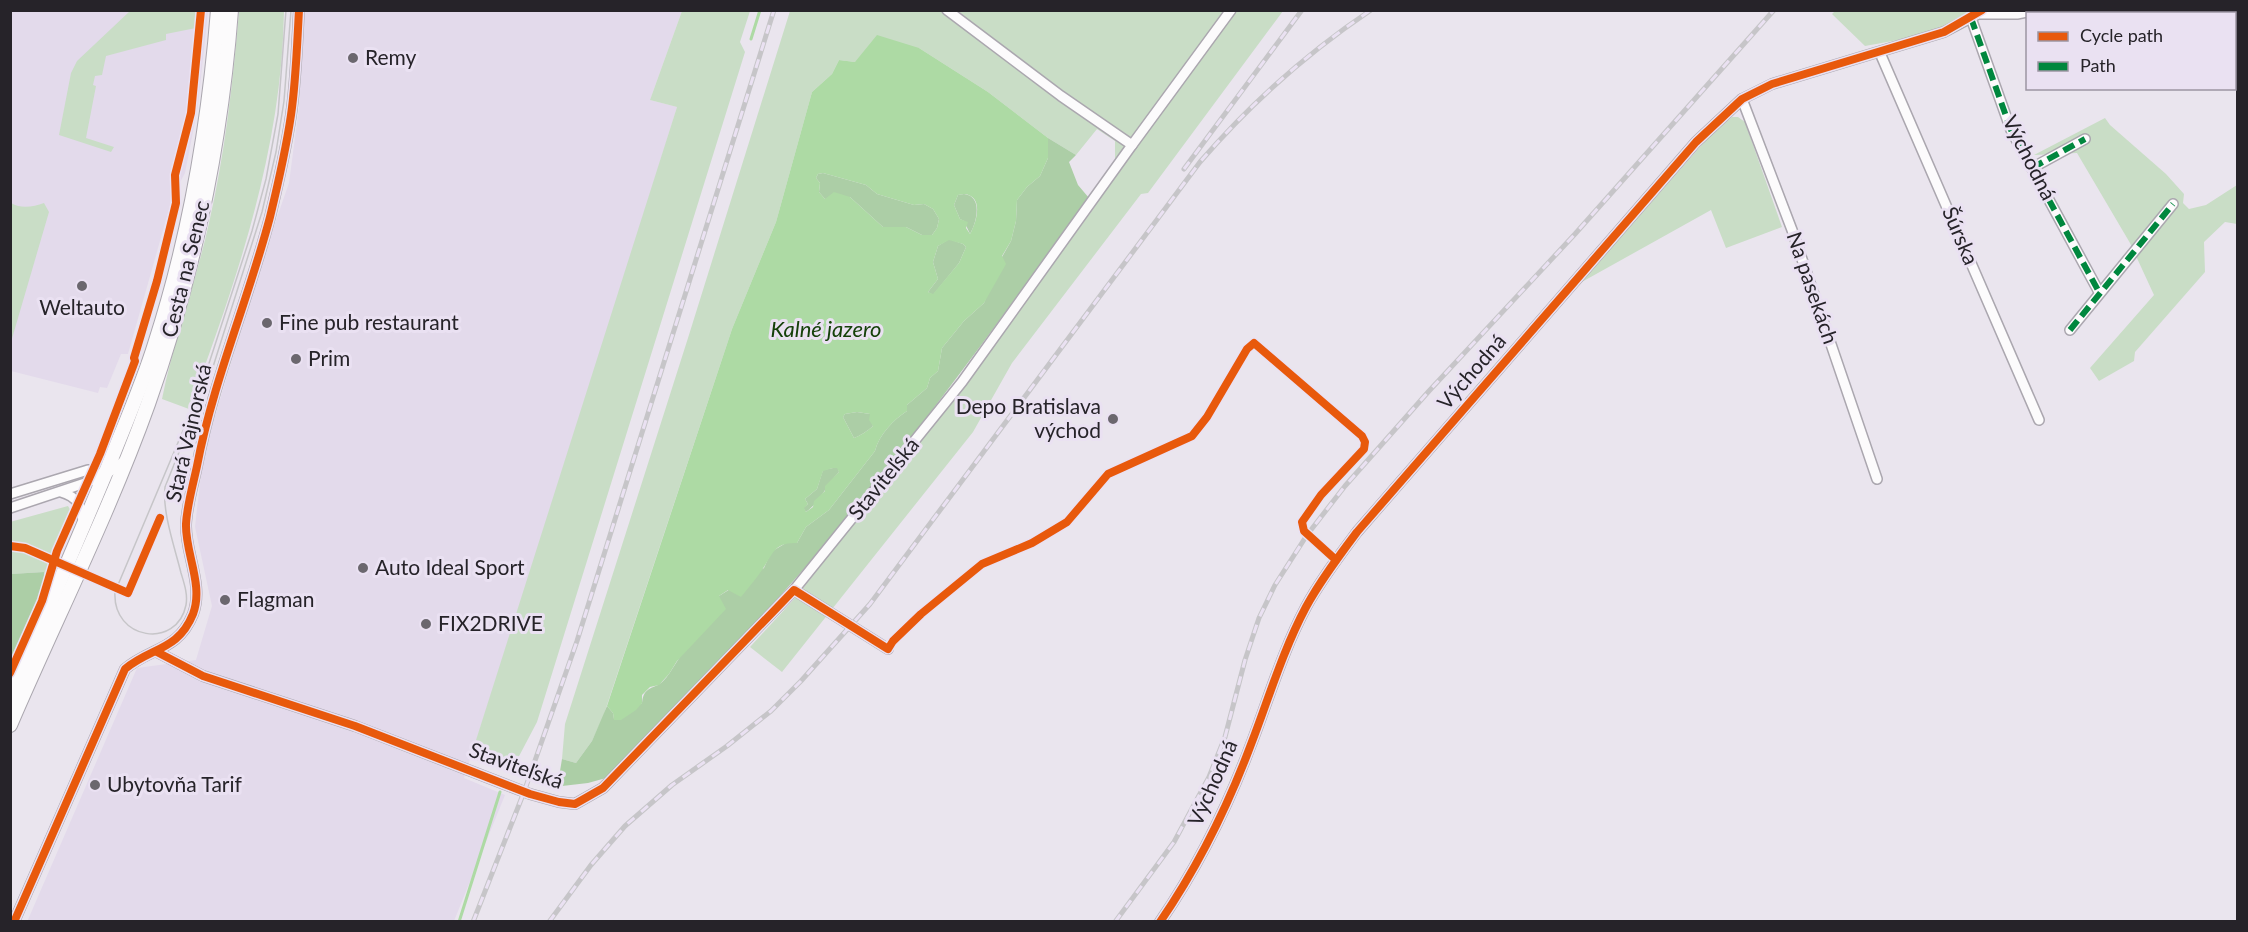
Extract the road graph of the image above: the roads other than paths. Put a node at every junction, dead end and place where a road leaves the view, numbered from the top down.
1 (218, 10) edge
2 (231, 10) edge
3 (299, 10) edge
4 (947, 10) edge
5 (1231, 10) edge
6 (2026, 12) edge
7 (1977, 14) edge
8 (1880, 53) junction
9 (1742, 99) junction
10 (2085, 139) dead end
11 (1132, 145) junction
12 (2032, 168) junction
13 (2173, 204) dead end
14 (2099, 292) junction
15 (2070, 330) dead end
16 (2039, 420) dead end
17 (127, 458) junction
18 (104, 477) junction
19 (1877, 479) dead end
20 (61, 492) junction
21 (10, 494) edge
22 (10, 508) edge
23 (101, 516) junction
24 (83, 526) junction
25 (794, 590) junction
26 (888, 649) dead end
27 (157, 652) junction
28 (10, 697) edge
29 (10, 724) edge
30 (14, 921) edge
31 (1160, 921) edge

1 - 18 main road, Cesta na Senec
2 - 17 main road, Cesta na Senec
3 - 27 street, Stará Vajnorská
4 - 11 street
5 - 11 street, Staviteľská
6 - 7 street, Východná
7 - 8 street, Východná
7 - 12 street, Východná
8 - 9 street, Východná
8 - 16 street, Šúrska
9 - 19 street, Na pasekách
9 - 31 street, Východná
10 - 12 street
11 - 25 street, Staviteľská
12 - 14 street, Východná
13 - 14 street
14 - 15 street
17 - 18 street
17 - 23 main road, Cesta na Senec
18 - 20 street
18 - 21 street
18 - 23 street, Cesta na Senec
18 - 24 main road, Cesta na Senec
20 - 22 street
20 - 24 street
23 - 29 main road, Cesta na Senec
24 - 28 main road, Cesta na Senec
25 - 26 street
25 - 27 street, Staviteľská
27 - 30 street, Stará Vajnorská

